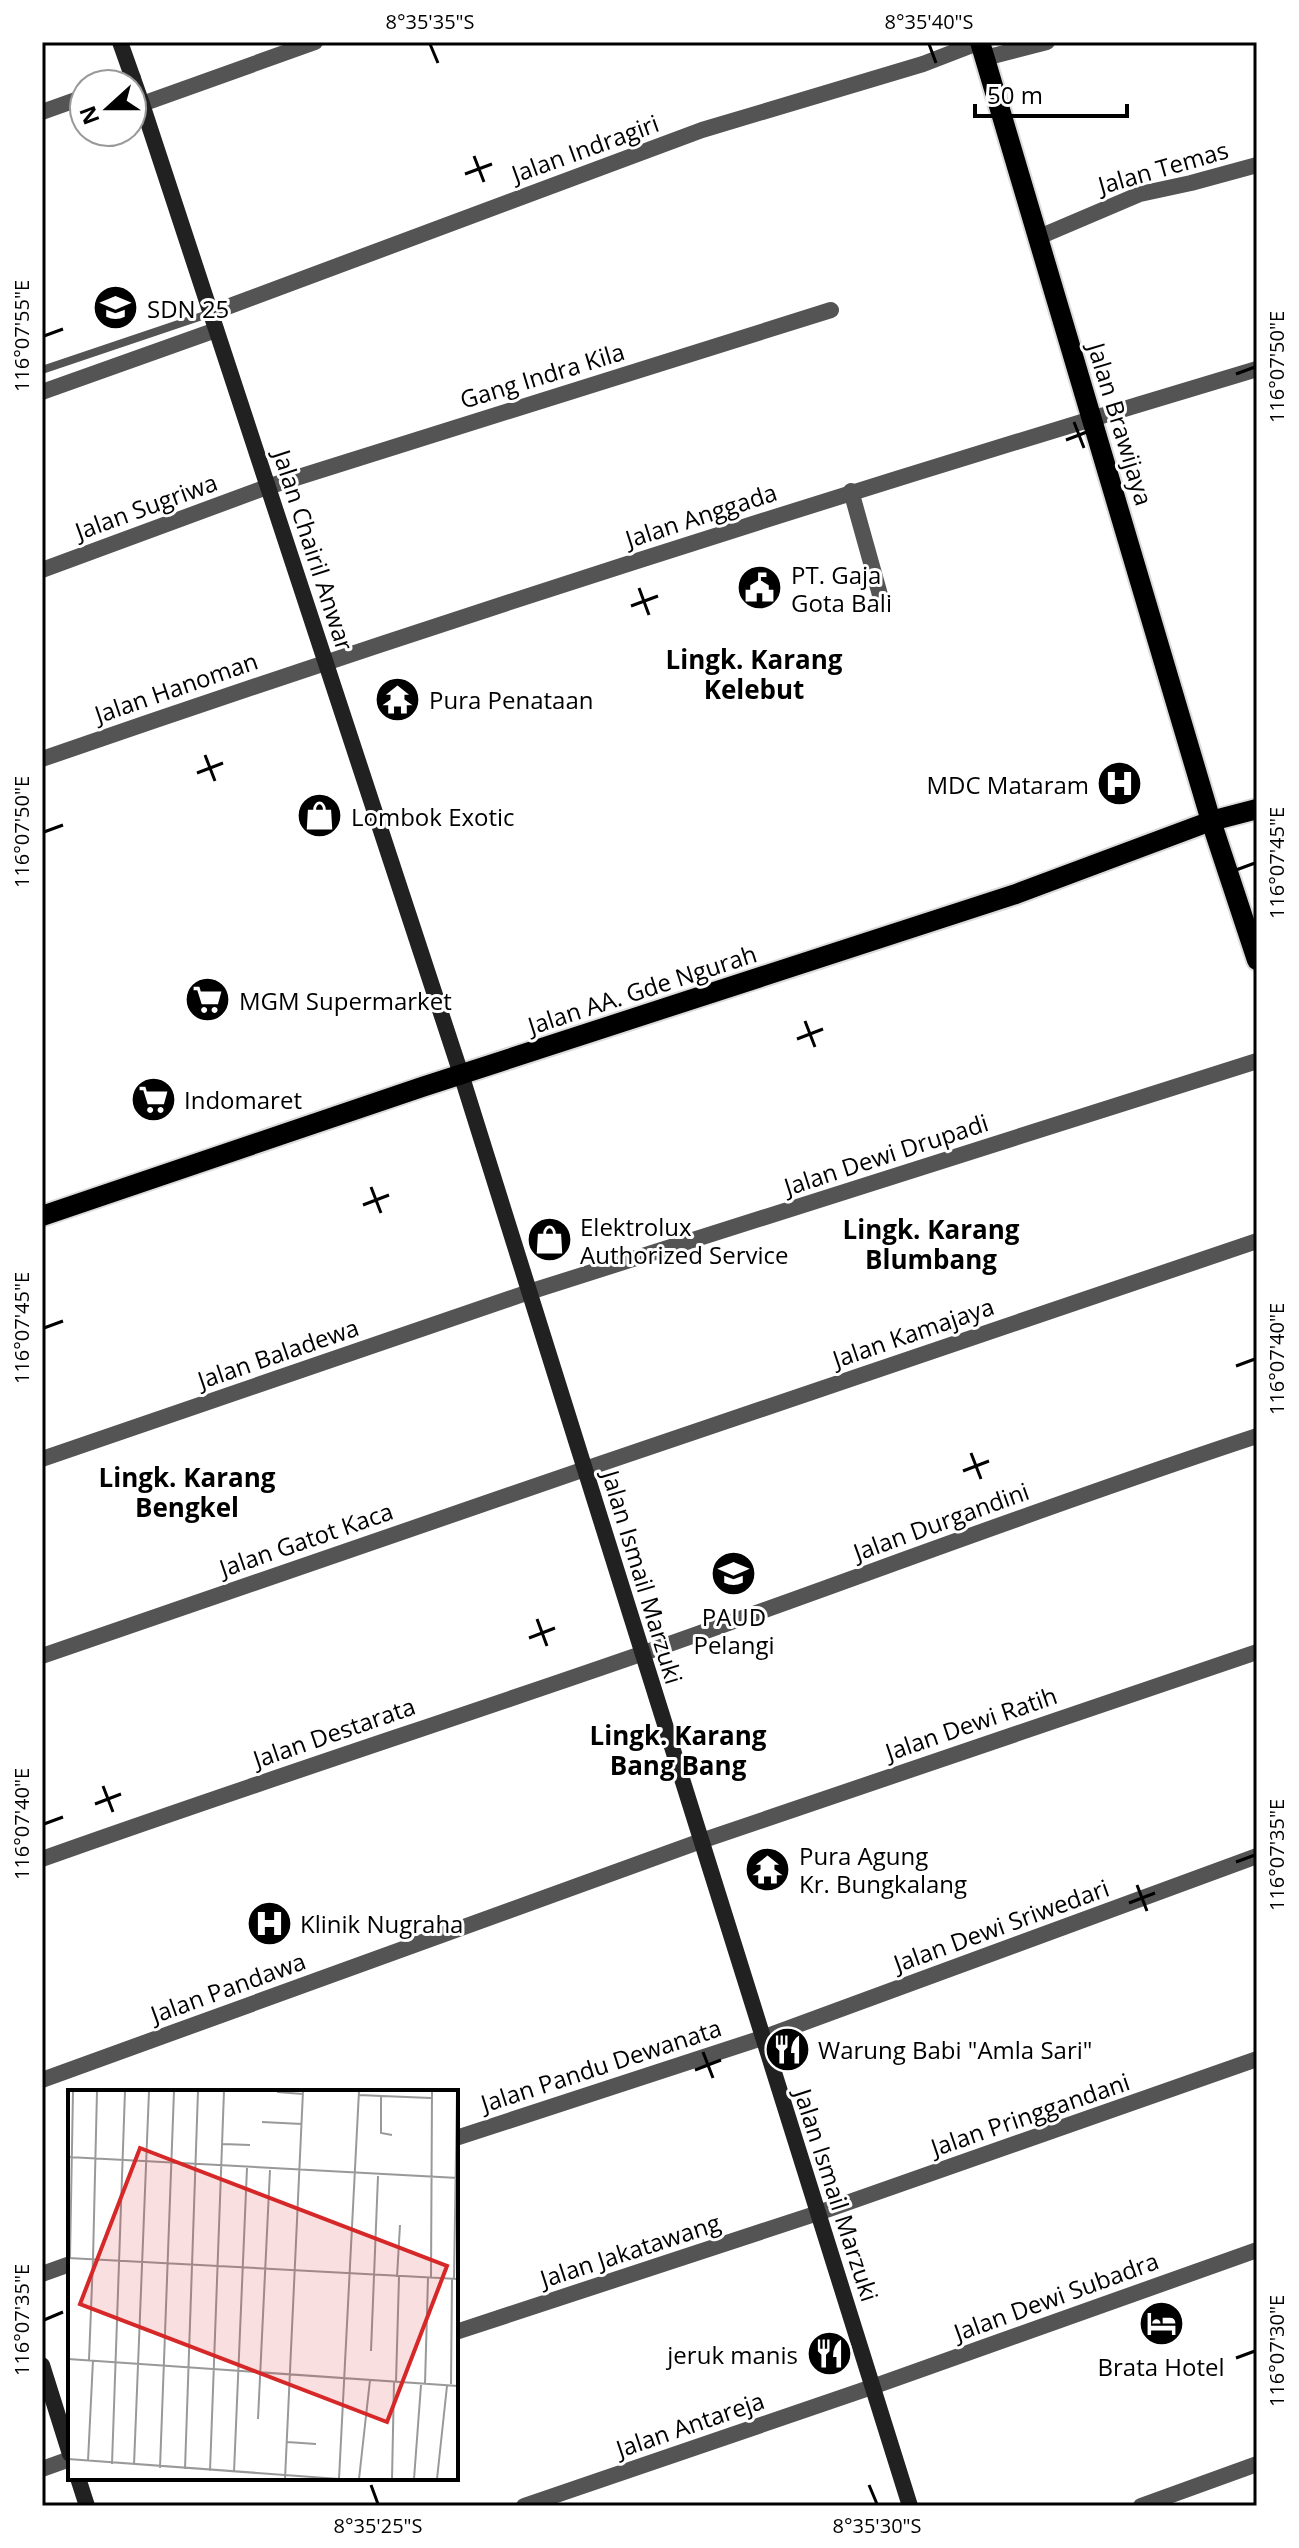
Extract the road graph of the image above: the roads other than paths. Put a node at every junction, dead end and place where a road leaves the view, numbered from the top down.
1 (120, 42) edge
2 (315, 42) edge
3 (1047, 42) edge
4 (982, 47) edge
5 (123, 68) edge
6 (148, 102) edge
7 (68, 103) edge
8 (42, 112) edge
9 (148, 122) edge
10 (1257, 165) edge
11 (1039, 237) junction
12 (831, 310) dead end
13 (211, 313) junction
14 (216, 330) junction
15 (1257, 369) edge
16 (42, 370) edge
17 (42, 392) edge
18 (1092, 418) junction
19 (267, 487) junction
20 (851, 491) junction
21 (42, 570) edge
22 (882, 602) dead end
23 (325, 661) junction
24 (42, 759) edge
25 (1257, 809) edge
26 (1211, 821) junction
27 (1257, 960) edge
28 (1257, 1061) edge
29 (461, 1074) junction
30 (42, 1216) edge
31 (1257, 1241) edge
32 (530, 1292) junction
33 (1257, 1436) edge
34 (42, 1459) edge
35 (585, 1469) junction
36 (1257, 1652) edge
37 (642, 1653) junction
38 (42, 1656) edge
39 (701, 1841) junction
40 (1257, 1856) edge
41 (42, 1859) edge
42 (762, 2038) junction
43 (1257, 2059) edge
44 (42, 2080) edge
45 (458, 2137) edge
46 (818, 2213) junction
47 (1257, 2250) edge
48 (68, 2265) edge
49 (42, 2274) edge
50 (458, 2331) edge
51 (42, 2365) edge
52 (872, 2387) junction
53 (68, 2450) edge
54 (68, 2457) edge
55 (1257, 2464) edge
56 (42, 2469) edge
57 (79, 2480) edge
58 (87, 2506) edge
59 (524, 2506) edge
60 (910, 2506) edge
61 (1141, 2506) edge

1 - 5 street, Jalan Chairil Anwar
2 - 6 street
3 - 4 street, Jalan Indragiri
4 - 11 main road, Jalan Brawijaya
4 - 13 street, Jalan Indragiri
7 - 8 street
9 - 13 street, Jalan Chairil Anwar
10 - 11 street, Jalan Temas
11 - 18 main road, Jalan Brawijaya
12 - 19 street, Gang Indra Kila
13 - 14 street, Jalan Chairil Anwar
13 - 16 lane
14 - 17 street
14 - 19 street, Jalan Chairil Anwar
15 - 18 street, Jalan Anggada
18 - 20 street, Jalan Anggada
18 - 26 main road, Jalan Brawijaya
19 - 21 street, Jalan Sugriwa
19 - 23 street, Jalan Chairil Anwar
20 - 22 street
20 - 23 street, Jalan Anggada
23 - 24 street, Jalan Hanoman
23 - 29 street, Jalan Chairil Anwar
25 - 26 main road, Jalan AA. Gde Ngurah
26 - 27 main road, Jalan Brawijaya
26 - 29 main road, Jalan AA. Gde Ngurah
28 - 32 street, Jalan Dewi Drupadi
29 - 30 main road, Jalan AA. Gde Ngurah
29 - 32 street, Jalan Ismail Marzuki
31 - 35 street, Jalan Kamajaya
32 - 34 street, Jalan Baladewa
32 - 35 street, Jalan Ismail Marzuki
33 - 37 street, Jalan Durgandini
35 - 37 street, Jalan Ismail Marzuki
35 - 38 street, Jalan Gatot Kaca
36 - 39 street, Jalan Dewi Ratih
37 - 39 street, Jalan Ismail Marzuki
37 - 41 street, Jalan Destarata
39 - 42 street, Jalan Ismail Marzuki
39 - 44 street, Jalan Pandawa
40 - 42 street, Jalan Dewi Sriwedari
42 - 45 street, Jalan Pandu Dewanata
42 - 46 street, Jalan Ismail Marzuki
43 - 46 street, Jalan Pringgandani
46 - 50 street, Jalan Jakatawang
46 - 52 street, Jalan Ismail Marzuki
47 - 52 street, Jalan Dewi Subadra
48 - 49 street
51 - 53 street
52 - 59 street, Jalan Antareja
52 - 60 street, Jalan Ismail Marzuki
54 - 56 street
55 - 61 street
57 - 58 street

